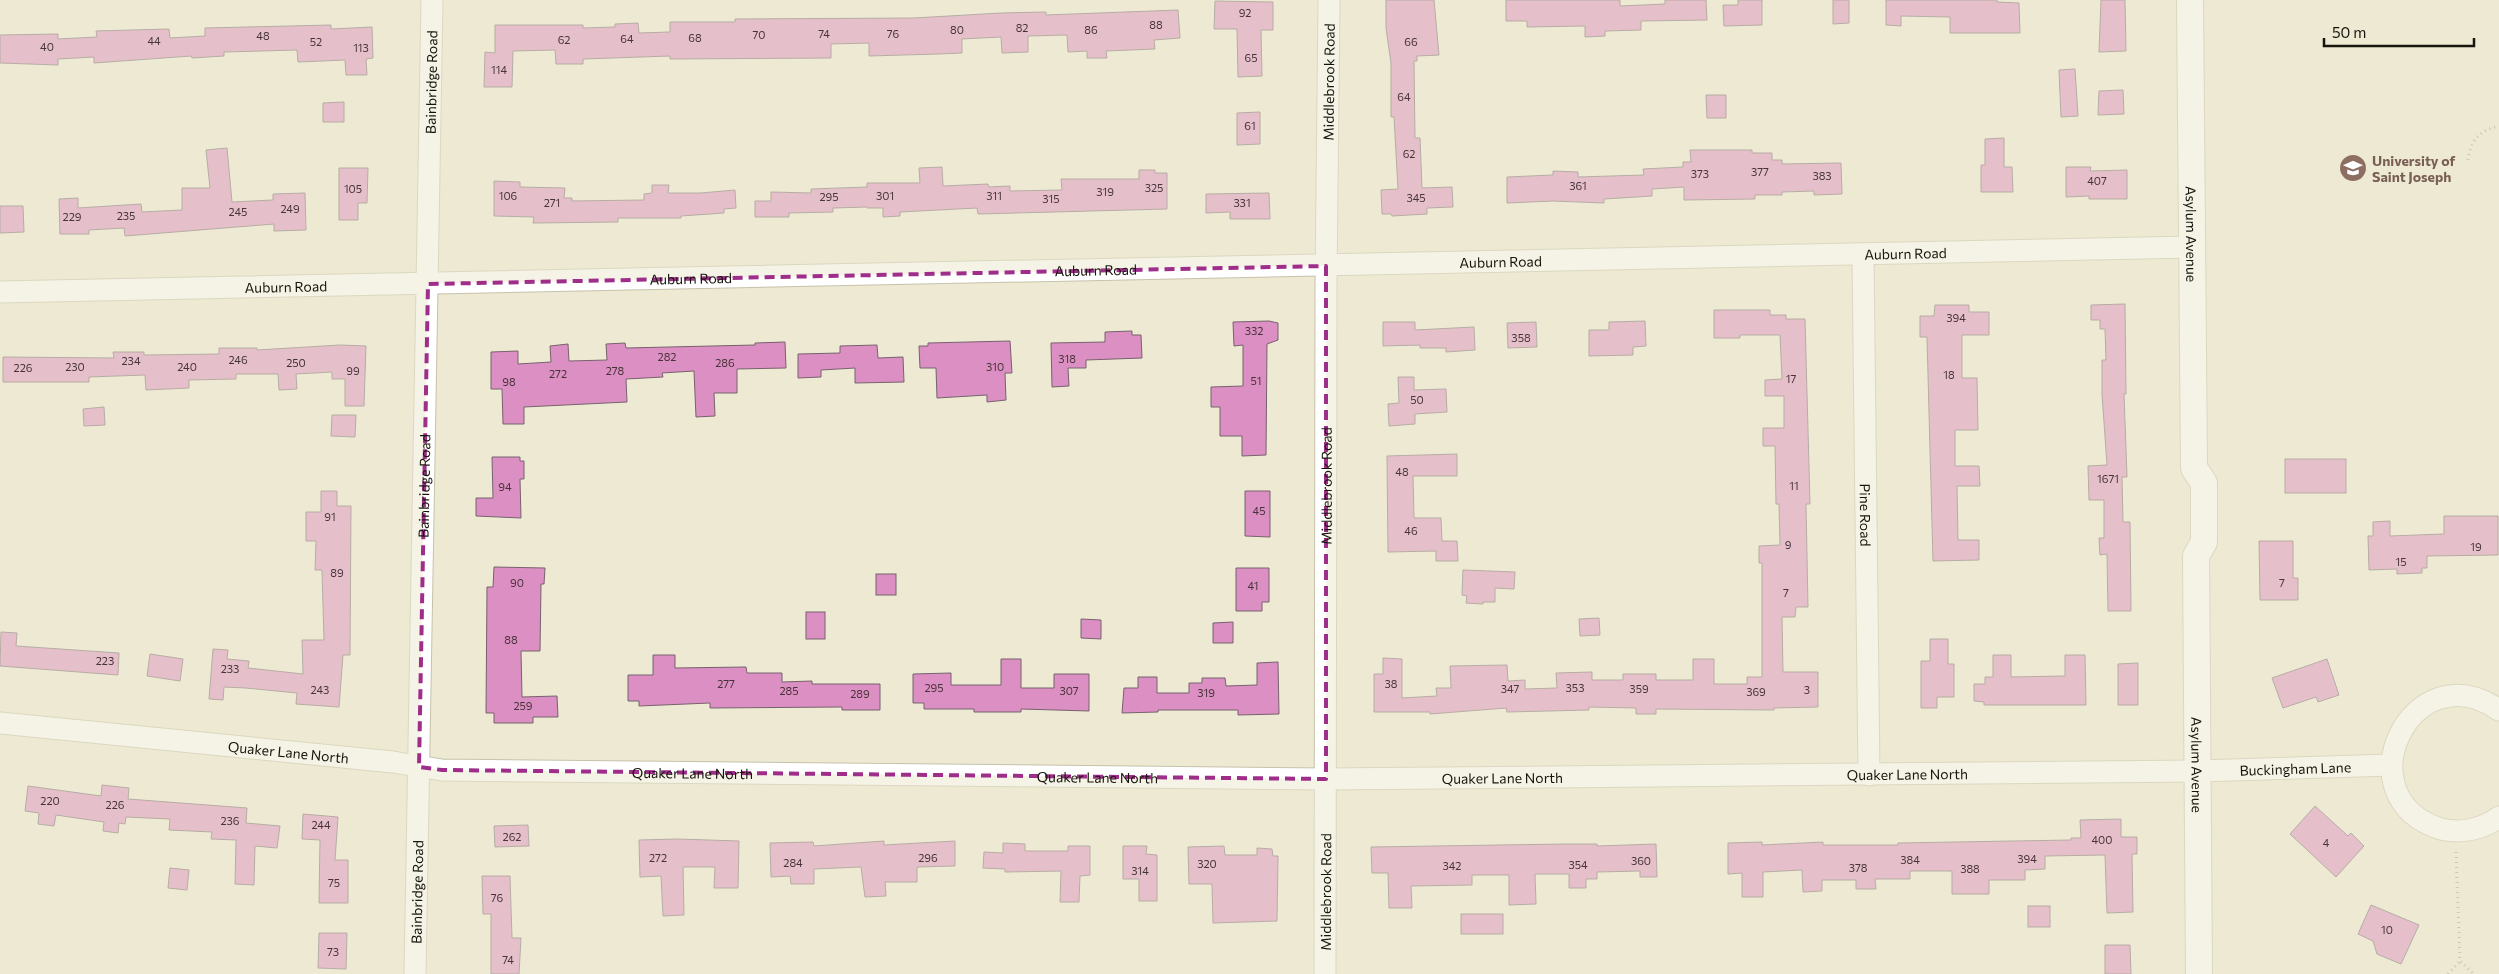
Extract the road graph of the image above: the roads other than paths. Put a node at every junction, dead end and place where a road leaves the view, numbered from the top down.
1 (432, 0) edge
2 (1329, 0) edge
3 (2190, 0) edge
4 (2192, 247) junction
5 (1863, 256) junction
6 (1326, 266) junction
7 (428, 284) junction
8 (0, 292) edge
9 (2499, 710) edge
10 (0, 723) edge
11 (2391, 765) junction
12 (419, 767) junction
13 (2198, 771) junction
14 (1869, 775) junction
15 (1326, 779) junction
16 (2499, 817) edge
17 (415, 974) edge
18 (1325, 974) edge
19 (2199, 974) edge

1 - 7 street, Bainbridge Road
2 - 6 street, Middlebrook Road
3 - 4 main road, Asylum Avenue
4 - 5 street, Auburn Road
4 - 13 main road, Asylum Avenue
5 - 6 street, Auburn Road
5 - 14 street, Pine Road
6 - 7 street, Auburn Road
6 - 15 street, Middlebrook Road
7 - 8 street, Auburn Road
7 - 12 street, Bainbridge Road
9 - 11 street
10 - 12 street, Quaker Lane North
11 - 13 street, Buckingham Lane
11 - 16 street
12 - 15 street, Quaker Lane North
12 - 17 street, Bainbridge Road
13 - 14 street, Quaker Lane North
13 - 19 main road, Asylum Avenue
14 - 15 street, Quaker Lane North
15 - 18 street, Middlebrook Road

